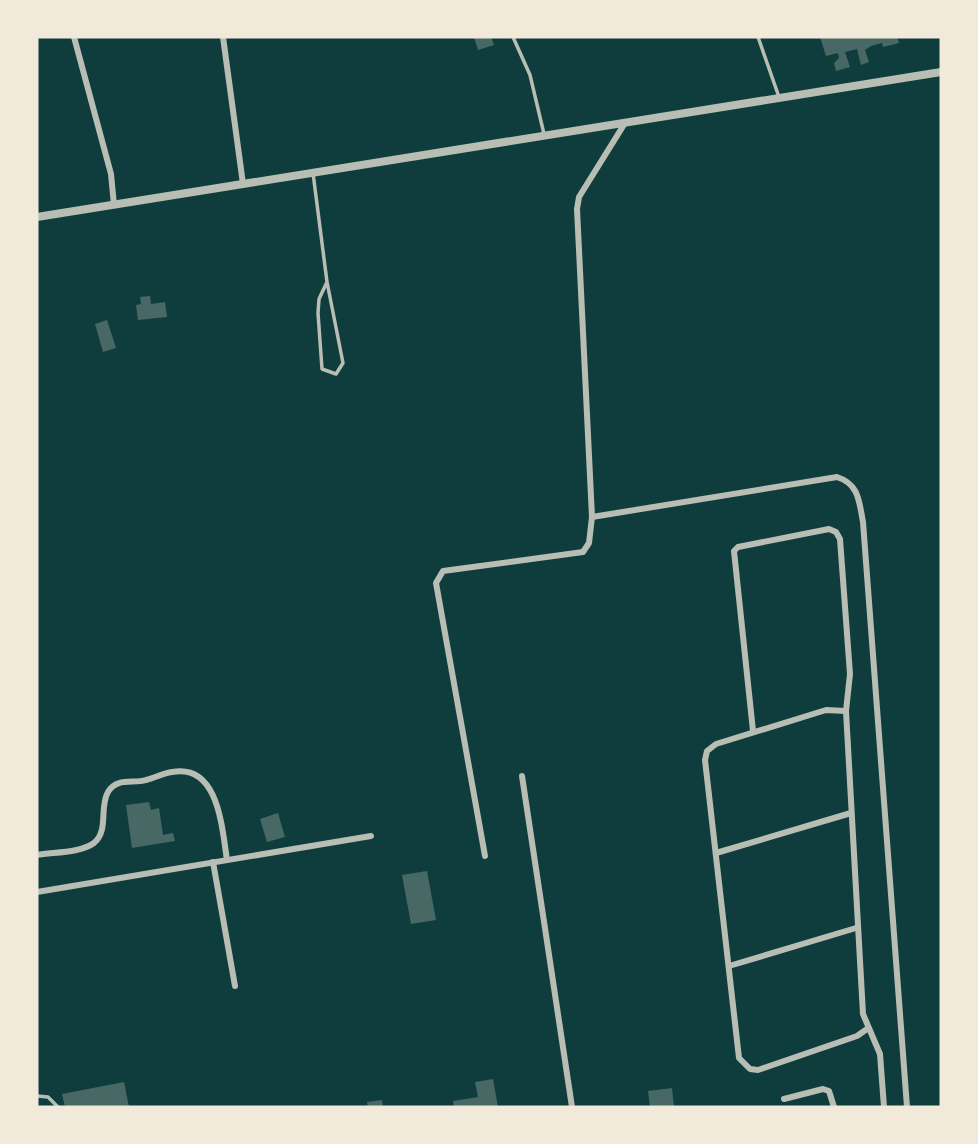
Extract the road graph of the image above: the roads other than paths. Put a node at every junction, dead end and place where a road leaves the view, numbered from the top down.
1 (74, 37) edge
2 (223, 37) edge
3 (513, 37) edge
4 (758, 37) edge
5 (941, 72) edge
6 (779, 99) junction
7 (625, 123) junction
8 (545, 136) junction
9 (313, 173) junction
10 (243, 184) junction
11 (114, 205) junction
12 (37, 218) edge
13 (327, 282) junction
14 (593, 517) junction
15 (846, 711) junction
16 (753, 732) junction
17 (522, 776) dead end
18 (850, 814) junction
19 (371, 836) dead end
20 (716, 853) junction
21 (37, 855) edge
22 (485, 856) dead end
23 (227, 860) junction
24 (213, 862) junction
25 (37, 892) edge
26 (856, 928) junction
27 (729, 966) junction
28 (234, 986) dead end
29 (867, 1028) junction
30 (37, 1096) edge
31 (784, 1099) dead end
32 (58, 1107) edge
33 (572, 1107) edge
34 (834, 1107) edge
35 (884, 1107) edge
36 (907, 1107) edge

1 - 11 street
2 - 10 street
3 - 8 lane
4 - 6 lane
5 - 6 street
6 - 7 street
7 - 8 street
7 - 14 street
8 - 9 street
9 - 10 street
9 - 13 lane
10 - 11 street
11 - 12 street
13 - 13 lane
14 - 22 street
14 - 36 street
15 - 16 street
15 - 16 street
15 - 18 street
16 - 20 street
17 - 33 street
18 - 20 street
18 - 26 street
19 - 23 street
20 - 27 street
21 - 23 street
23 - 24 street
24 - 25 street
24 - 28 street
26 - 27 street
26 - 29 street
27 - 29 street
29 - 35 street
30 - 32 lane
31 - 34 street

